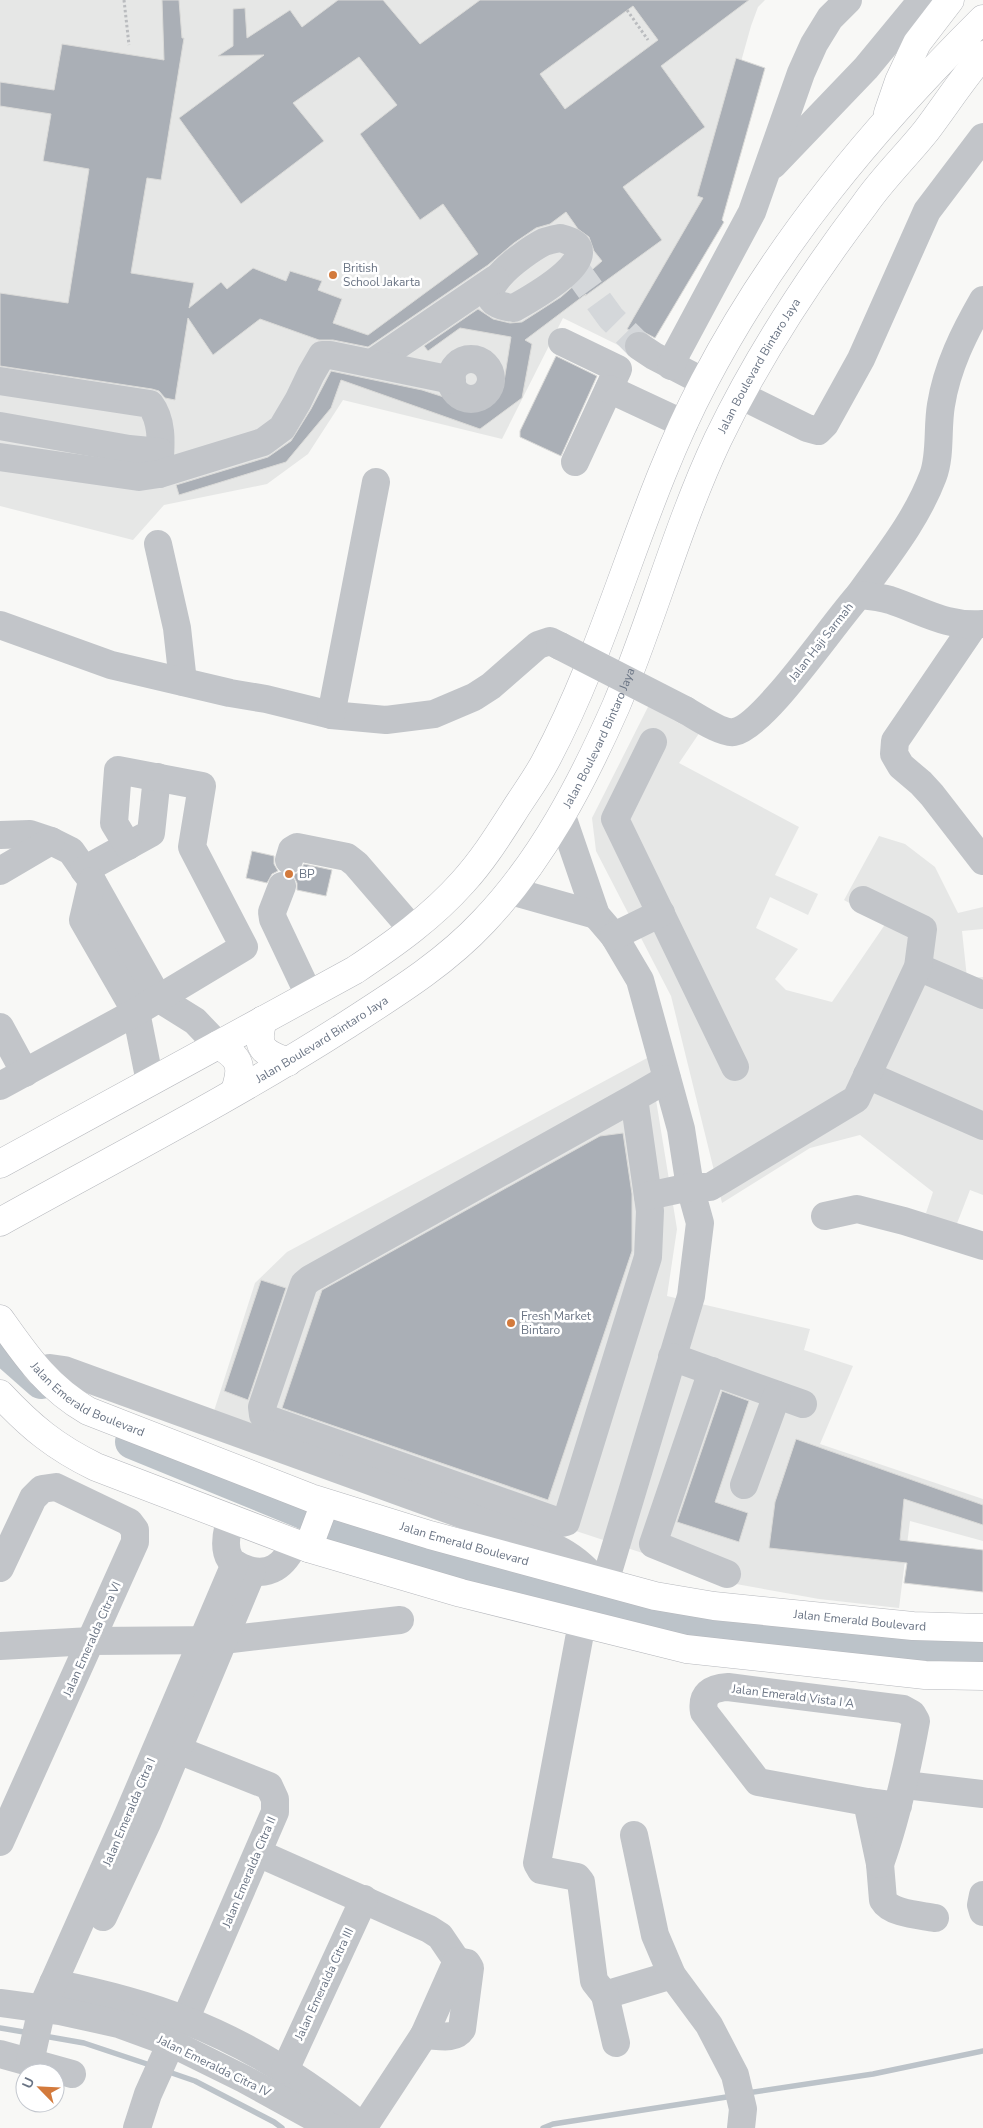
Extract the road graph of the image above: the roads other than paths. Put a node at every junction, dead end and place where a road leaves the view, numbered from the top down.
1 (848, 0) edge
2 (922, 0) edge
3 (950, 0) edge
4 (983, 19) edge
5 (976, 50) edge
6 (983, 86) edge
7 (885, 122) junction
8 (924, 133) junction
9 (983, 137) edge
10 (766, 171) junction
11 (495, 279) dead end
12 (983, 300) edge
13 (562, 342) dead end
14 (639, 346) tunnel mouth
15 (372, 363) junction
16 (671, 366) junction
17 (452, 380) dead end
18 (0, 381) edge
19 (704, 382) junction
20 (609, 389) junction
21 (742, 396) junction
22 (684, 424) junction
23 (0, 426) edge
24 (0, 457) edge
25 (575, 462) dead end
26 (160, 463) junction
27 (376, 482) dead end
28 (158, 544) dead end
29 (859, 595) junction
30 (0, 625) edge
31 (978, 625) edge
32 (183, 682) junction
33 (331, 715) junction
34 (652, 742) dead end
35 (157, 777) junction
36 (562, 816) junction
37 (0, 835) edge
38 (51, 841) junction
39 (128, 846) junction
40 (289, 860) dead end
41 (983, 861) edge
42 (0, 871) edge
43 (88, 876) junction
44 (282, 886) dead end
45 (511, 891) junction
46 (863, 900) dead end
47 (660, 913) junction
48 (596, 915) junction
49 (412, 929) junction
50 (614, 936) junction
51 (918, 967) junction
52 (309, 995) junction
53 (983, 995) edge
54 (147, 1005) junction
55 (263, 1020) junction
56 (0, 1027) edge
57 (218, 1045) junction
58 (288, 1062) junction
59 (735, 1068) dead end
60 (25, 1073) junction
61 (867, 1075) junction
62 (150, 1082) junction
63 (669, 1084) junction
64 (0, 1086) edge
65 (236, 1091) junction
66 (634, 1102) junction
67 (983, 1126) edge
68 (0, 1164) edge
69 (689, 1178) junction
70 (647, 1189) junction
71 (825, 1216) dead end
72 (0, 1222) edge
73 (983, 1246) edge
74 (0, 1320) edge
75 (672, 1357) junction
76 (37, 1370) junction
77 (712, 1371) junction
78 (777, 1395) junction
79 (803, 1404) dead end
80 (5, 1406) edge
81 (264, 1423) junction
82 (744, 1485) dead end
83 (231, 1518) junction
84 (309, 1524) junction
85 (552, 1533) junction
86 (0, 1568) edge
87 (244, 1568) junction
88 (727, 1574) dead end
89 (600, 1581) junction
90 (400, 1620) dead end
91 (582, 1623) junction
92 (983, 1628) edge
93 (212, 1640) junction
94 (91, 1641) junction
95 (0, 1646) edge
96 (983, 1676) edge
97 (178, 1750) junction
98 (983, 1794) edge
99 (901, 1795) junction
100 (867, 1802) junction
101 (138, 1819) junction
102 (634, 1835) dead end
103 (0, 1842) edge
104 (258, 1853) junction
105 (880, 1864) junction
106 (983, 1895) edge
107 (364, 1899) junction
108 (983, 1912) edge
109 (935, 1918) dead end
110 (672, 1975) junction
111 (62, 1985) junction
112 (605, 1995) junction
113 (0, 2002) edge
114 (47, 2013) junction
115 (185, 2020) junction
116 (616, 2043) dead end
117 (0, 2054) edge
118 (31, 2056) junction
119 (164, 2058) junction
120 (285, 2070) junction
121 (72, 2074) dead end
122 (742, 2118) edge
123 (137, 2128) edge
124 (333, 2128) edge
125 (363, 2128) edge

1 - 10 street
2 - 10 street
3 - 7 main road
4 - 5 main road, Jalan Boulevard Bintaro Jaya
5 - 7 main road, Jalan Boulevard Bintaro Jaya
5 - 8 main road, Jalan Boulevard Bintaro Jaya
6 - 8 main road
7 - 19 main road, Jalan Boulevard Bintaro Jaya
8 - 21 main road, Jalan Boulevard Bintaro Jaya
9 - 21 street
10 - 16 street
11 - 15 street
12 - 29 street
13 - 20 street
14 - 16 street
15 - 17 street
15 - 26 street
16 - 19 street
18 - 26 street
19 - 22 main road, Jalan Boulevard Bintaro Jaya
20 - 22 street
20 - 25 street
21 - 36 main road, Jalan Boulevard Bintaro Jaya
22 - 49 main road, Jalan Boulevard Bintaro Jaya
23 - 26 street
24 - 26 street
27 - 33 street
28 - 32 street
29 - 31 street, Jalan Haji Sarmah
29 - 33 street, Jalan Haji Sarmah, bridge
30 - 32 street
31 - 41 street, Jalan Haji Sarmah
32 - 33 street
34 - 47 street
35 - 39 street
35 - 39 street
35 - 54 street
36 - 45 main road, Jalan Boulevard Bintaro Jaya
36 - 48 street
37 - 38 street
38 - 42 street
38 - 43 street
39 - 43 street
40 - 49 street
43 - 54 street
44 - 52 street
45 - 48 street
45 - 58 main road, Jalan Boulevard Bintaro Jaya
46 - 51 street
47 - 50 street
47 - 59 street
48 - 50 street
49 - 52 main road, Jalan Boulevard Bintaro Jaya
50 - 63 street
51 - 53 street
51 - 61 street
52 - 55 main road, Jalan Boulevard Bintaro Jaya
54 - 57 street
54 - 60 street
54 - 62 street
55 - 57 main road, Jalan Boulevard Bintaro Jaya
55 - 58 main road
56 - 60 street
57 - 62 main road, Jalan Boulevard Bintaro Jaya
57 - 65 main road
58 - 65 main road, Jalan Boulevard Bintaro Jaya
60 - 64 street
61 - 67 street
61 - 69 street
62 - 68 main road, Jalan Boulevard Bintaro Jaya
63 - 66 street
63 - 69 street
65 - 72 main road, Jalan Boulevard Bintaro Jaya
66 - 70 street
66 - 81 street
69 - 70 street
69 - 75 street
70 - 85 street
71 - 73 street
74 - 76 main road, Jalan Emerald Boulevard
75 - 77 street
75 - 89 street
76 - 81 street
76 - 84 main road, Jalan Emerald Boulevard
77 - 78 street
77 - 88 street
78 - 79 street
78 - 82 street
80 - 83 main road, Jalan Emerald Boulevard
81 - 85 street
83 - 84 main road, Jalan Emerald Boulevard
83 - 87 street
84 - 87 street
84 - 89 main road, Jalan Emerald Boulevard
84 - 91 main road, Jalan Emerald Boulevard
85 - 89 street
86 - 94 street, Jalan Emeralda Citra VI
87 - 93 street, Jalan Emeralda Citra I
89 - 92 main road, Jalan Emerald Boulevard
90 - 93 street
91 - 96 main road, Jalan Emerald Boulevard
91 - 112 street
93 - 94 street
93 - 97 street, Jalan Emeralda Citra I
93 - 101 street, Jalan Emeralda Citra I
94 - 95 street
94 - 103 street, Jalan Emeralda Citra VI
97 - 101 street, Jalan Emeralda Citra I
97 - 104 street, Jalan Emeralda Citra II
98 - 99 street
99 - 100 street, Jalan Emerald Vista I A
99 - 100 street, Jalan Emerald Vista I A
99 - 105 street, Jalan Emerald Vista I A
100 - 105 street, Jalan Emerald Vista I A
101 - 111 street, Jalan Emeralda Citra I
102 - 110 street
104 - 107 street
104 - 115 street, Jalan Emeralda Citra II
105 - 109 street, Jalan Emerald Vista I A
106 - 108 street
107 - 120 street, Jalan Emeralda Citra III
107 - 125 street
110 - 112 street
110 - 122 street
111 - 114 street, Jalan Emeralda Citra I
111 - 115 street
112 - 116 street
113 - 114 street, Jalan Emeralda Citra IV
114 - 118 street, Jalan Emeralda Citra I
114 - 119 street, Jalan Emeralda Citra IV
115 - 120 street
117 - 118 street
118 - 121 street
119 - 123 street
119 - 124 street, Jalan Emeralda Citra IV
120 - 125 street

